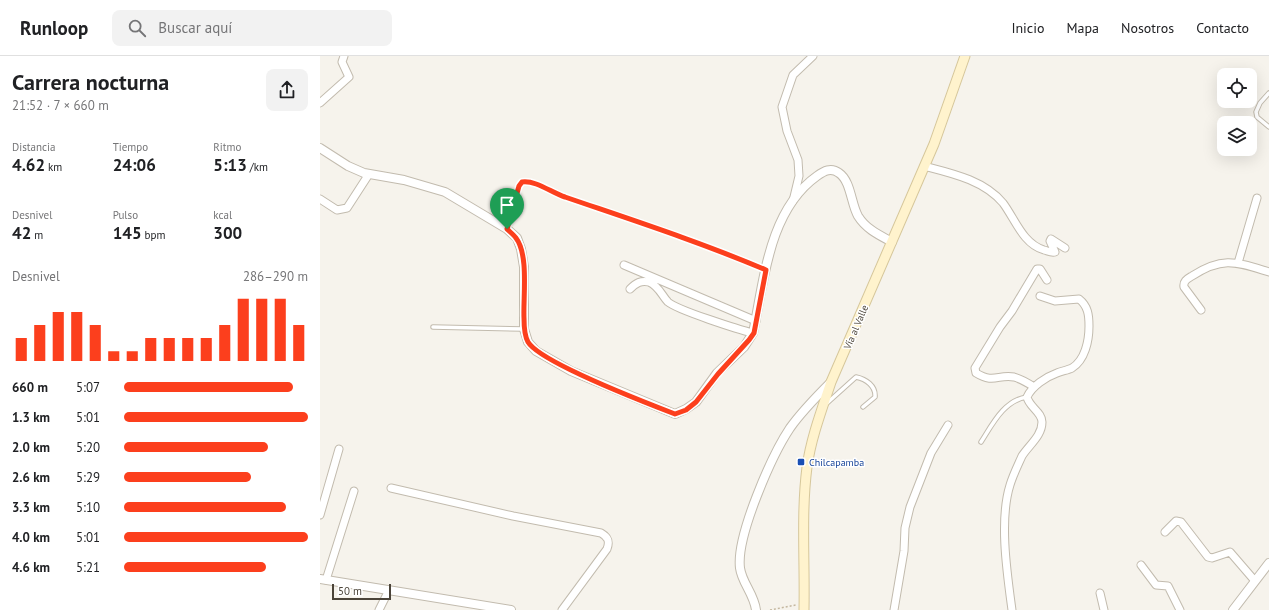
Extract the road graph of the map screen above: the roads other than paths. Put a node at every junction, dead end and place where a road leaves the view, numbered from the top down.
1 (344, 56) edge
2 (813, 56) edge
3 (965, 56) edge
4 (1269, 93) edge
5 (320, 103) edge
6 (1269, 127) edge
7 (320, 148) edge
8 (924, 166) junction
9 (369, 174) junction
10 (1257, 198) dead end
11 (320, 199) edge
12 (793, 201) junction
13 (507, 229) junction
14 (892, 242) junction
15 (1065, 248) dead end
16 (1238, 263) junction
17 (624, 264) dead end
18 (766, 270) junction
19 (1269, 272) edge
20 (1047, 280) dead end
21 (630, 288) dead end
22 (1040, 296) dead end
23 (1201, 310) dead end
24 (756, 321) junction
25 (432, 327) dead end
26 (524, 329) junction
27 (754, 333) junction
28 (832, 382) junction
29 (1034, 387) junction
30 (1026, 397) junction
31 (863, 407) dead end
32 (823, 408) junction
33 (948, 425) dead end
34 (981, 442) dead end
35 (339, 449) dead end
36 (391, 488) dead end
37 (354, 491) dead end
38 (320, 515) edge
39 (1165, 532) dead end
40 (1269, 563) edge
41 (1142, 565) dead end
42 (1269, 568) edge
43 (1258, 577) junction
44 (323, 580) edge
45 (389, 590) junction
46 (1100, 593) dead end
47 (804, 607) edge
48 (379, 610) edge
49 (511, 610) edge
50 (562, 610) edge
51 (756, 610) edge
52 (894, 610) edge
53 (1012, 610) edge
54 (1104, 610) edge
55 (1180, 610) edge
56 (1233, 610) edge

1 - 5 street
2 - 12 street
3 - 8 main road, Vía al Valle
4 - 6 lane
7 - 9 street
8 - 14 main road, Vía al Valle
8 - 15 street
9 - 11 street
9 - 13 street
10 - 16 street
12 - 14 street
12 - 18 street
13 - 18 lane
13 - 26 street
14 - 28 main road, Vía al Valle
16 - 19 street
16 - 23 street
17 - 24 street
18 - 24 street
20 - 29 street
21 - 27 street
22 - 29 street
24 - 27 street
25 - 26 lane
26 - 27 street
28 - 32 main road, Vía al Valle
28 - 51 street
29 - 30 street
30 - 34 lane
30 - 53 street
31 - 32 lane
32 - 47 main road, Vía al Valle
33 - 52 street
35 - 38 street
36 - 50 street
37 - 44 street
39 - 43 street
40 - 43 street
41 - 55 street
42 - 43 street
43 - 56 street
44 - 45 street
45 - 48 street
45 - 49 street
46 - 54 street

